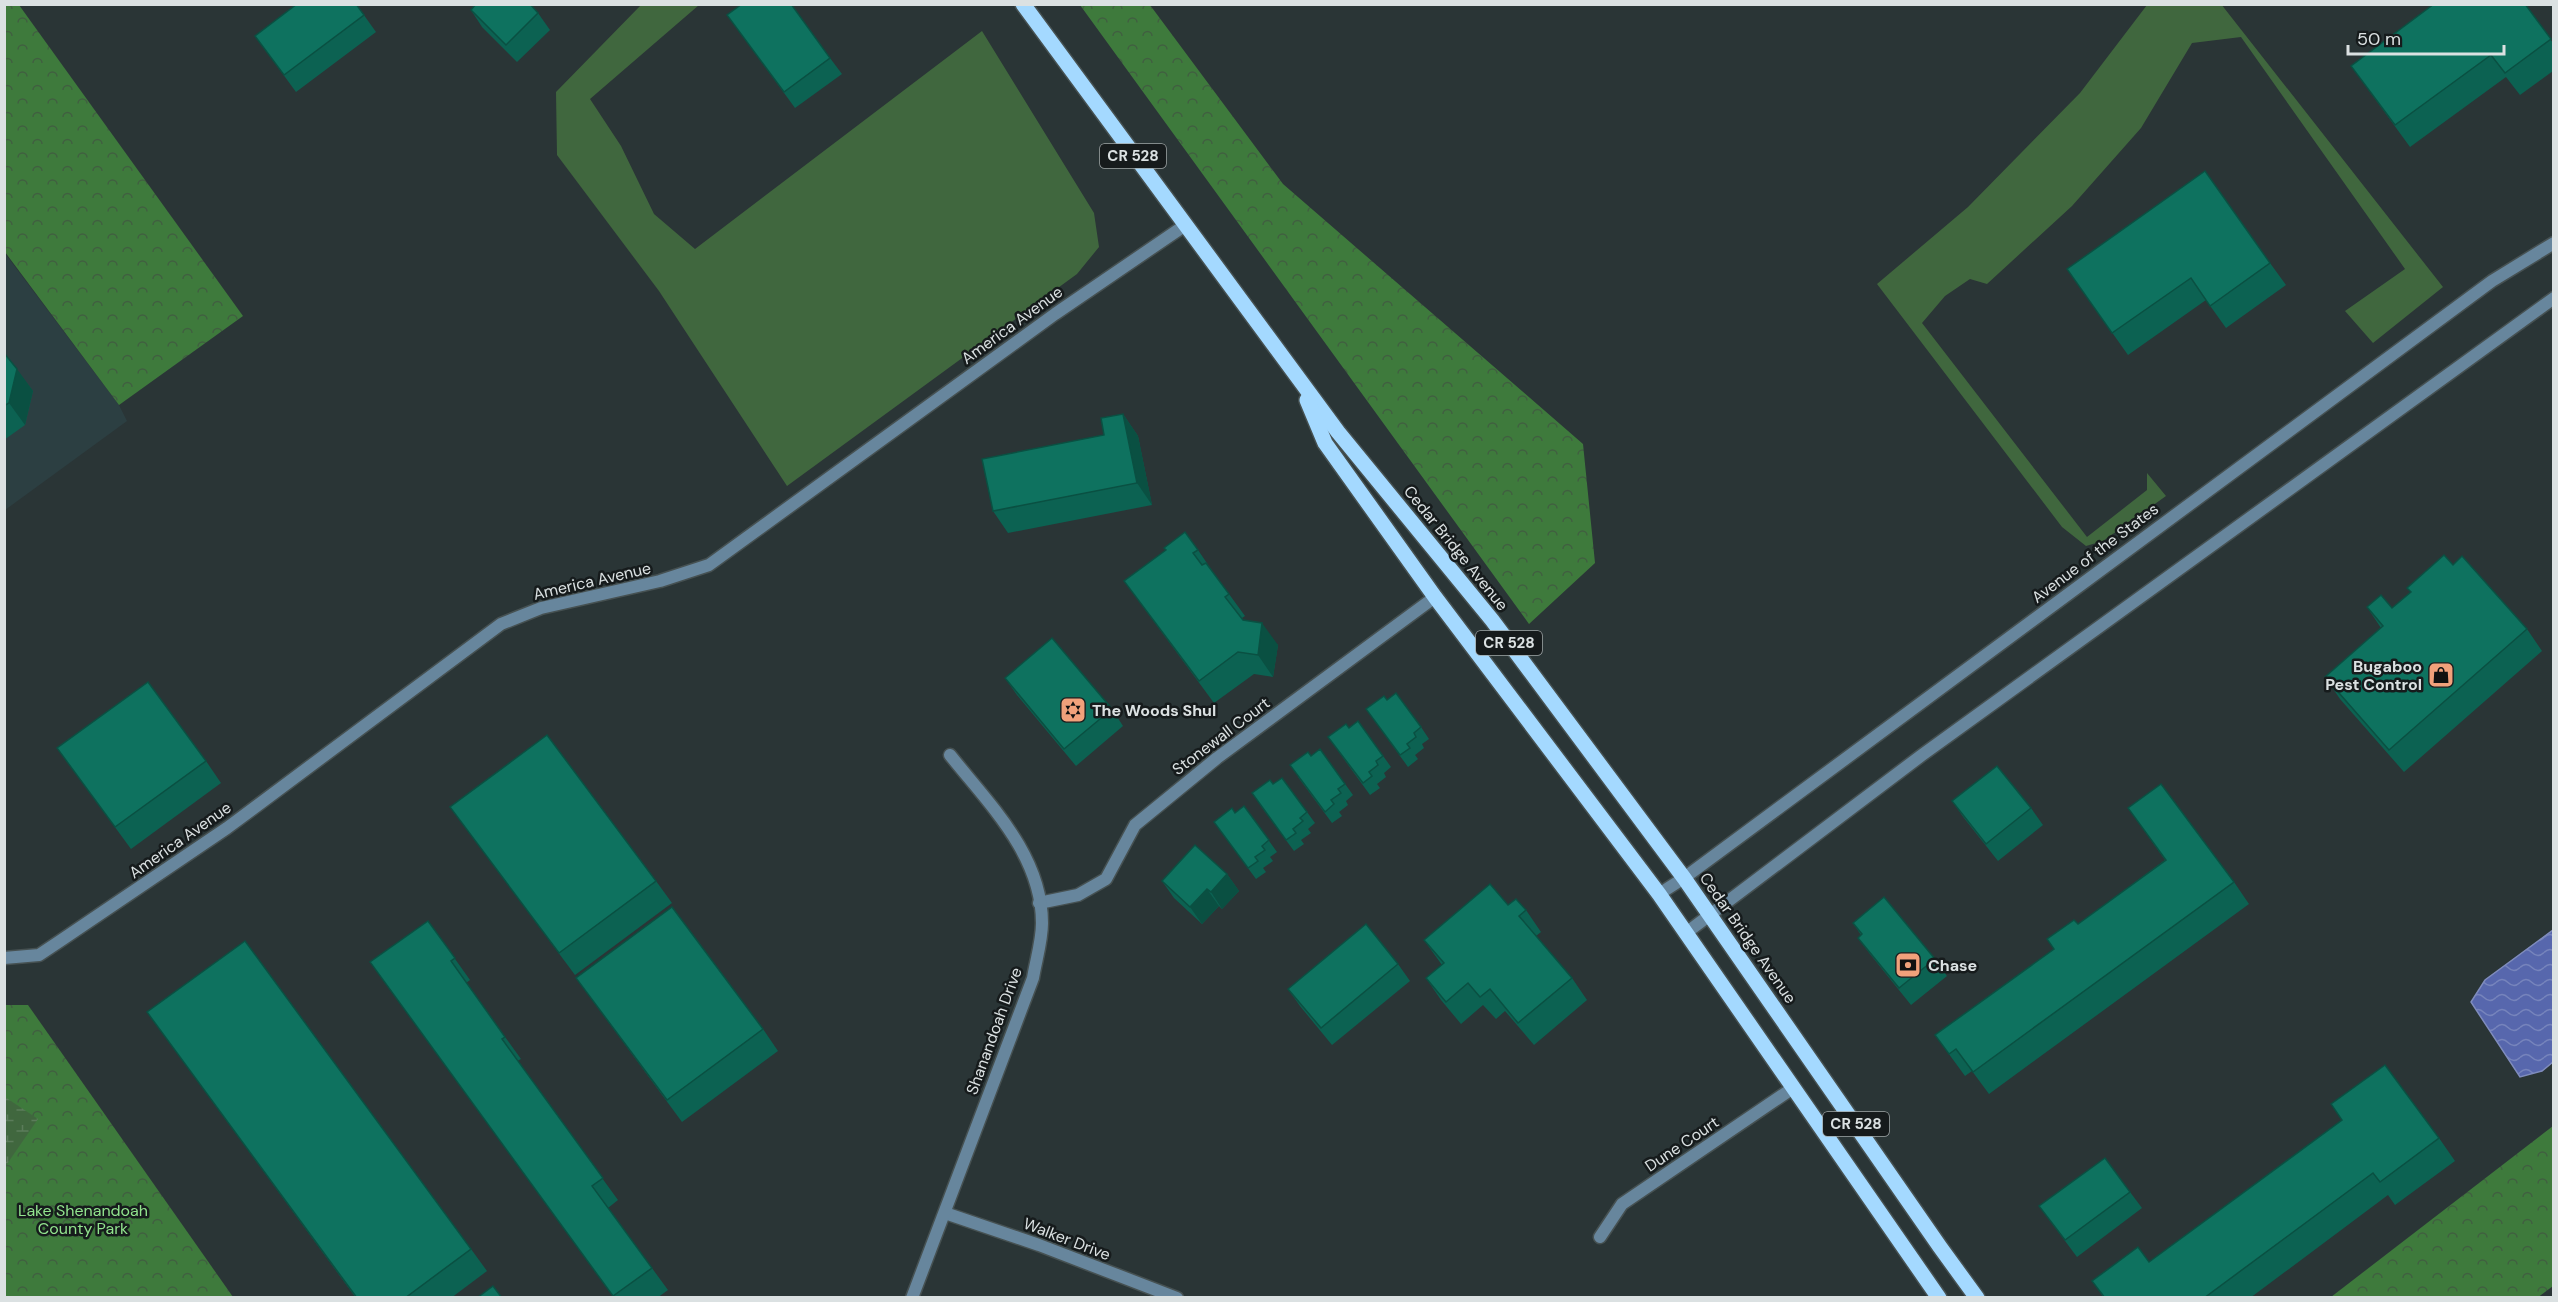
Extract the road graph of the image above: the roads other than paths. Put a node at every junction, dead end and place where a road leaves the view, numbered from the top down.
1 (1023, 4) edge
2 (1184, 226) junction
3 (2553, 243) edge
4 (2553, 298) edge
5 (1297, 378) junction
6 (1436, 597) junction
7 (950, 755) dead end
8 (1684, 878) junction
9 (1659, 894) junction
10 (1039, 903) junction
11 (1710, 915) junction
12 (1686, 933) junction
13 (4, 958) edge
14 (1793, 1088) junction
15 (945, 1213) junction
16 (1600, 1237) dead end
17 (912, 1298) edge
18 (1177, 1298) edge
19 (1939, 1298) edge
20 (1977, 1298) edge

1 - 2 main road, Cedar Bridge Avenue / CR 528
2 - 5 main road, Cedar Bridge Avenue / CR 528
2 - 13 street, America Avenue
3 - 8 street, Avenue of the States
4 - 11 street
5 - 6 main road
5 - 8 main road, Cedar Bridge Avenue / CR 528
6 - 9 main road
6 - 10 street, Stonewall Court
7 - 10 street, Shanandoah Drive
8 - 9 street, Avenue of the States
8 - 11 main road, Cedar Bridge Avenue / CR 528
9 - 12 main road
10 - 15 street, Shanandoah Drive
11 - 12 street
11 - 20 main road, Cedar Bridge Avenue / CR 528
12 - 14 main road
14 - 16 street, Dune Court
14 - 19 main road
15 - 17 street, Shanandoah Drive
15 - 18 street, Walker Drive

